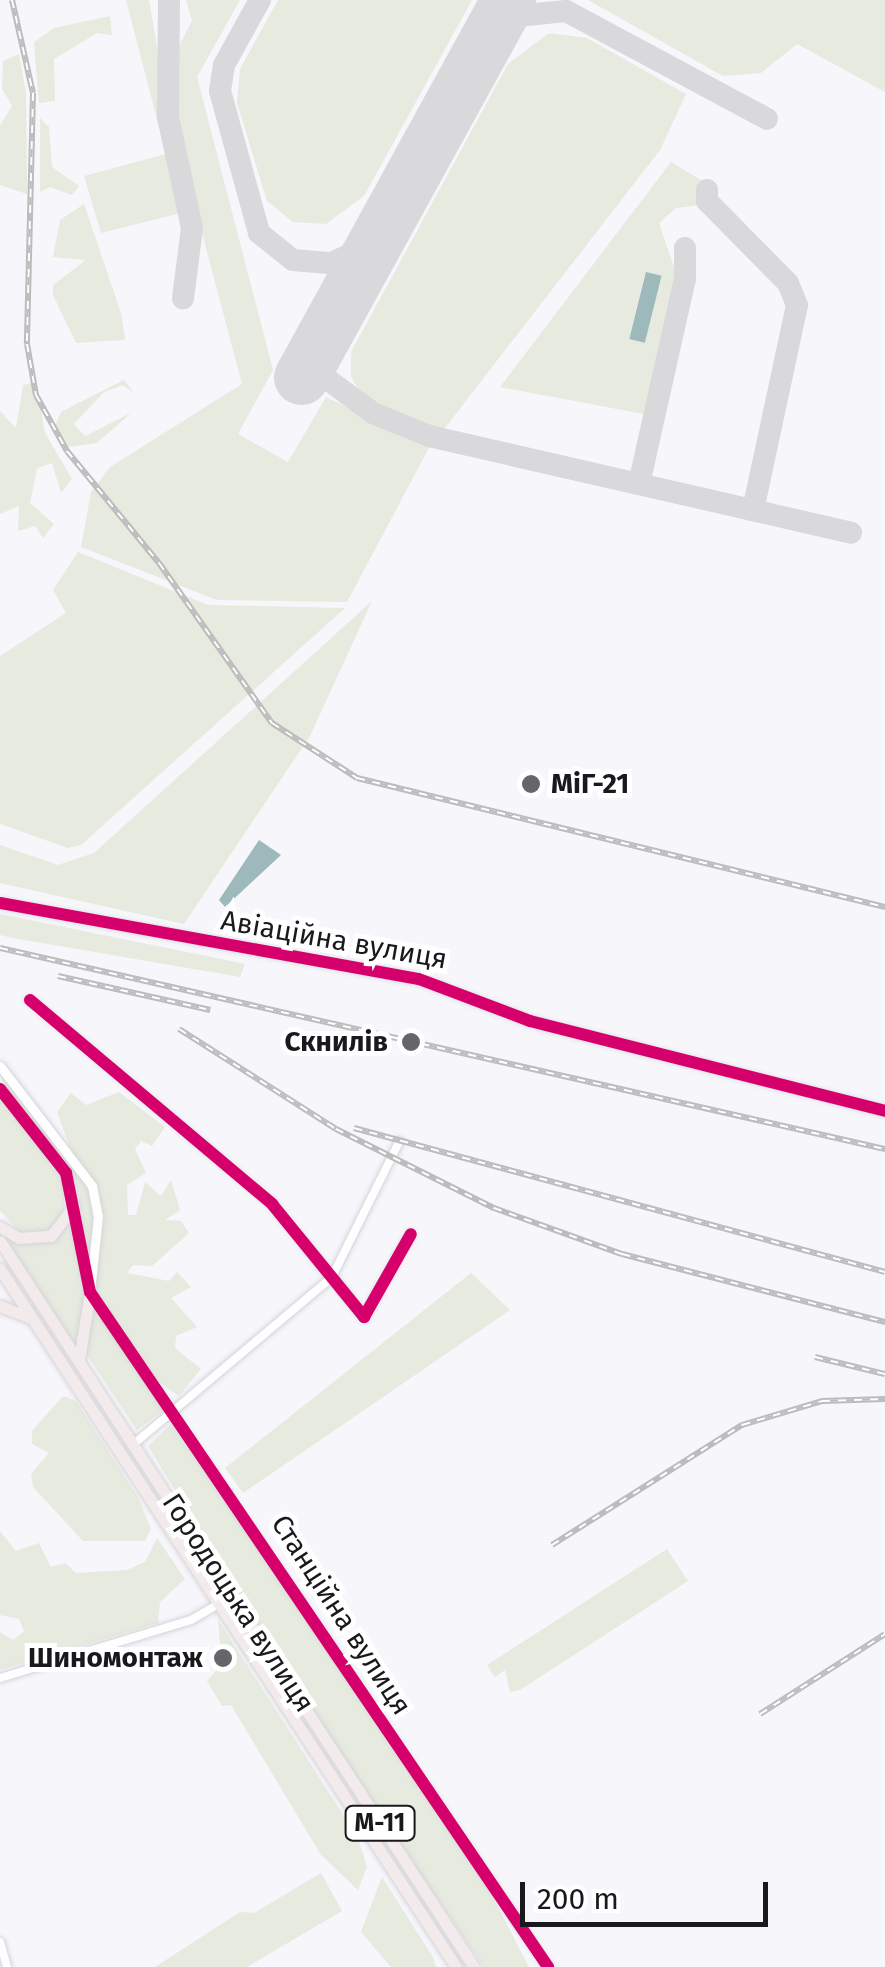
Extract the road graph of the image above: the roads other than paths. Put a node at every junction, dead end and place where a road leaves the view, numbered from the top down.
1 (0, 904) edge
2 (30, 1000) dead end
3 (0, 1066) edge
4 (0, 1089) edge
5 (885, 1111) edge
6 (400, 1142) dead end
7 (74, 1206) junction
8 (0, 1227) edge
9 (411, 1234) dead end
10 (0, 1240) edge
11 (0, 1269) edge
12 (332, 1278) junction
13 (90, 1292) junction
14 (0, 1306) edge
15 (31, 1318) junction
16 (79, 1360) junction
17 (176, 1410) junction
18 (135, 1442) junction
19 (234, 1595) junction
20 (221, 1604) junction
21 (0, 1678) edge
22 (0, 1942) edge
23 (7, 1967) edge
24 (456, 1967) edge
25 (474, 1967) edge
26 (548, 1967) edge

1 - 5 street, Авіаційна вулиця
2 - 12 street
3 - 13 street
4 - 7 street
6 - 12 street
7 - 8 main road
7 - 13 street
9 - 12 street
10 - 16 main road, Городоцька вулиця / М-11
11 - 15 main road, Городоцька вулиця / М-11
12 - 17 street
13 - 16 main road
13 - 17 street, Станційна вулиця
14 - 15 main road
15 - 20 main road, Городоцька вулиця / М-11
16 - 18 main road, Городоцька вулиця / М-11
17 - 18 street
17 - 26 street, Станційна вулиця
18 - 19 main road, Городоцька вулиця / М-11
19 - 20 street
19 - 25 main road, Городоцька вулиця / М-11
20 - 21 street
20 - 24 main road, Городоцька вулиця / М-11
22 - 23 street

